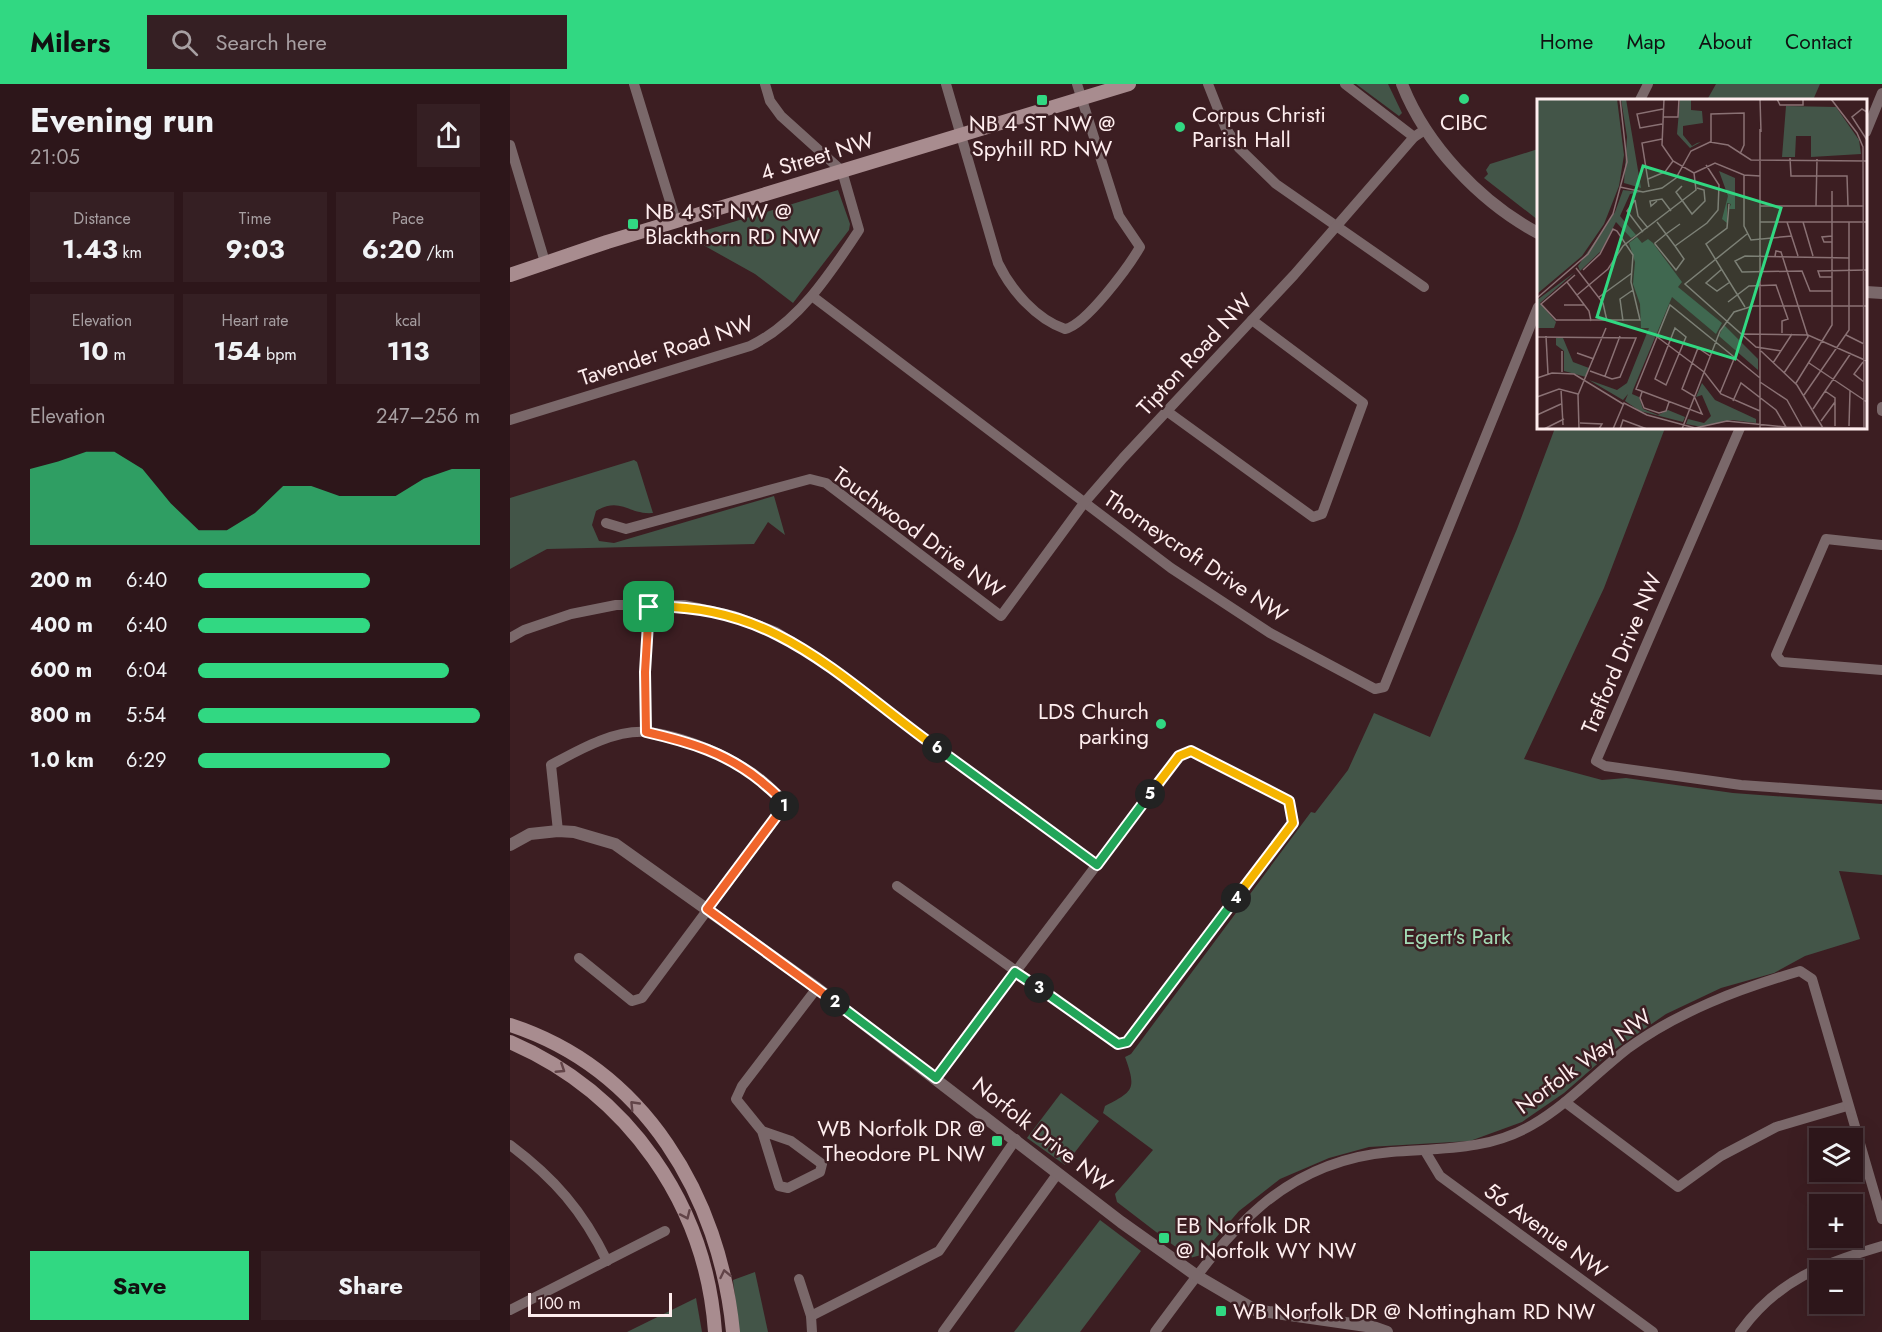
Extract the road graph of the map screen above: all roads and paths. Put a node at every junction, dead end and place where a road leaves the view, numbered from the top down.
1 (634, 84) edge
2 (765, 84) edge
3 (946, 84) edge
4 (1077, 84) edge
5 (1129, 84) edge
6 (1208, 84) edge
7 (1345, 84) edge
8 (1402, 84) edge
9 (1648, 84) edge
10 (1882, 93) edge
11 (1082, 98) junction
12 (1640, 99) edge
13 (1426, 129) junction
14 (1867, 130) edge
15 (962, 134) junction
16 (1414, 137) junction
17 (510, 145) edge
18 (843, 171) junction
19 (676, 221) junction
20 (1336, 225) junction
21 (1537, 231) edge
22 (545, 262) junction
23 (513, 272) edge
24 (1424, 287) dead end
25 (1867, 292) edge
26 (1882, 293) edge
27 (812, 296) junction
28 (1537, 312) edge
29 (1252, 320) junction
30 (1168, 412) junction
31 (510, 420) edge
32 (1740, 429) edge
33 (1084, 503) junction
34 (606, 523) dead end
35 (1882, 545) edge
36 (649, 607) junction
37 (1001, 616) joint
38 (510, 638) edge
39 (1882, 670) edge
40 (646, 732) junction
41 (1882, 795) edge
42 (558, 831) junction
43 (510, 845) edge
44 (1097, 865) junction
45 (897, 886) dead end
46 (707, 909) junction
47 (579, 958) dead end
48 (1015, 972) junction
49 (817, 988) junction
50 (510, 1025) edge
51 (510, 1042) edge
52 (936, 1078) junction
53 (1565, 1102) junction
54 (1848, 1106) junction
55 (762, 1131) junction
56 (1016, 1139) junction
57 (510, 1145) edge
58 (1425, 1151) junction
59 (1058, 1173) junction
60 (1882, 1219) edge
61 (665, 1231) dead end
62 (1882, 1246) edge
63 (607, 1261) junction
64 (1197, 1276) junction
65 (798, 1280) dead end
66 (510, 1310) edge
67 (811, 1316) junction
68 (715, 1332) edge
69 (733, 1332) edge
70 (812, 1332) edge
71 (943, 1332) edge
72 (1155, 1332) edge
73 (1388, 1332) edge
74 (1653, 1332) edge
75 (1740, 1332) edge

1 - 19 street
2 - 18 street
3 - 15 street
4 - 11 street
5 - 11 main road, 4 Street NW
6 - 20 street
7 - 16 street
8 - 13 street
9 - 12 street
10 - 14 street
11 - 15 main road, 4 Street NW
11 - 15 street
13 - 16 street, Tipton Road NW
13 - 21 street
15 - 18 main road, 4 Street NW
16 - 20 street, Tipton Road NW
17 - 22 street
18 - 19 main road, 4 Street NW
18 - 27 street, Tavender Road NW
19 - 22 main road, 4 Street NW
20 - 24 street
20 - 29 street, Tipton Road NW
22 - 23 main road, 4 Street NW
25 - 26 street
27 - 31 street, Tavender Road NW
27 - 33 street, Thorneycroft Drive NW
28 - 33 street, Thorneycroft Drive NW
29 - 30 street, Tipton Road NW
29 - 30 street
30 - 33 street, Tipton Road NW
32 - 41 street, Trafford Drive NW
33 - 37 street, Tipton Road NW
34 - 37 street, Touchwood Drive NW
35 - 39 street
36 - 38 street
36 - 40 street
36 - 44 street
40 - 42 street
40 - 46 street
42 - 43 street, Norfolk Drive NW
42 - 46 street, Norfolk Drive NW
44 - 48 street
44 - 48 street
45 - 48 street
46 - 47 street
46 - 49 street, Norfolk Drive NW
48 - 52 street
49 - 52 street, Norfolk Drive NW
49 - 55 street
69 -> 50 main road
51 -> 68 main road
52 - 56 street, Norfolk Drive NW
53 - 54 street
53 - 54 street, Norfolk Way NW
53 - 58 street, Norfolk Way NW
54 - 60 street, Norfolk Way NW
55 - 55 street
56 - 59 street, Norfolk Drive NW
56 - 67 street
57 - 63 street
58 - 64 street, Norfolk Way NW
58 - 74 street, 56 Avenue NW
59 - 64 street, Norfolk Drive NW
59 - 71 street
61 - 63 street
62 - 75 street
63 - 66 street
64 - 72 street, Norfolk Way NW
64 - 73 street, Norfolk Drive NW
65 - 67 street
67 - 70 street

